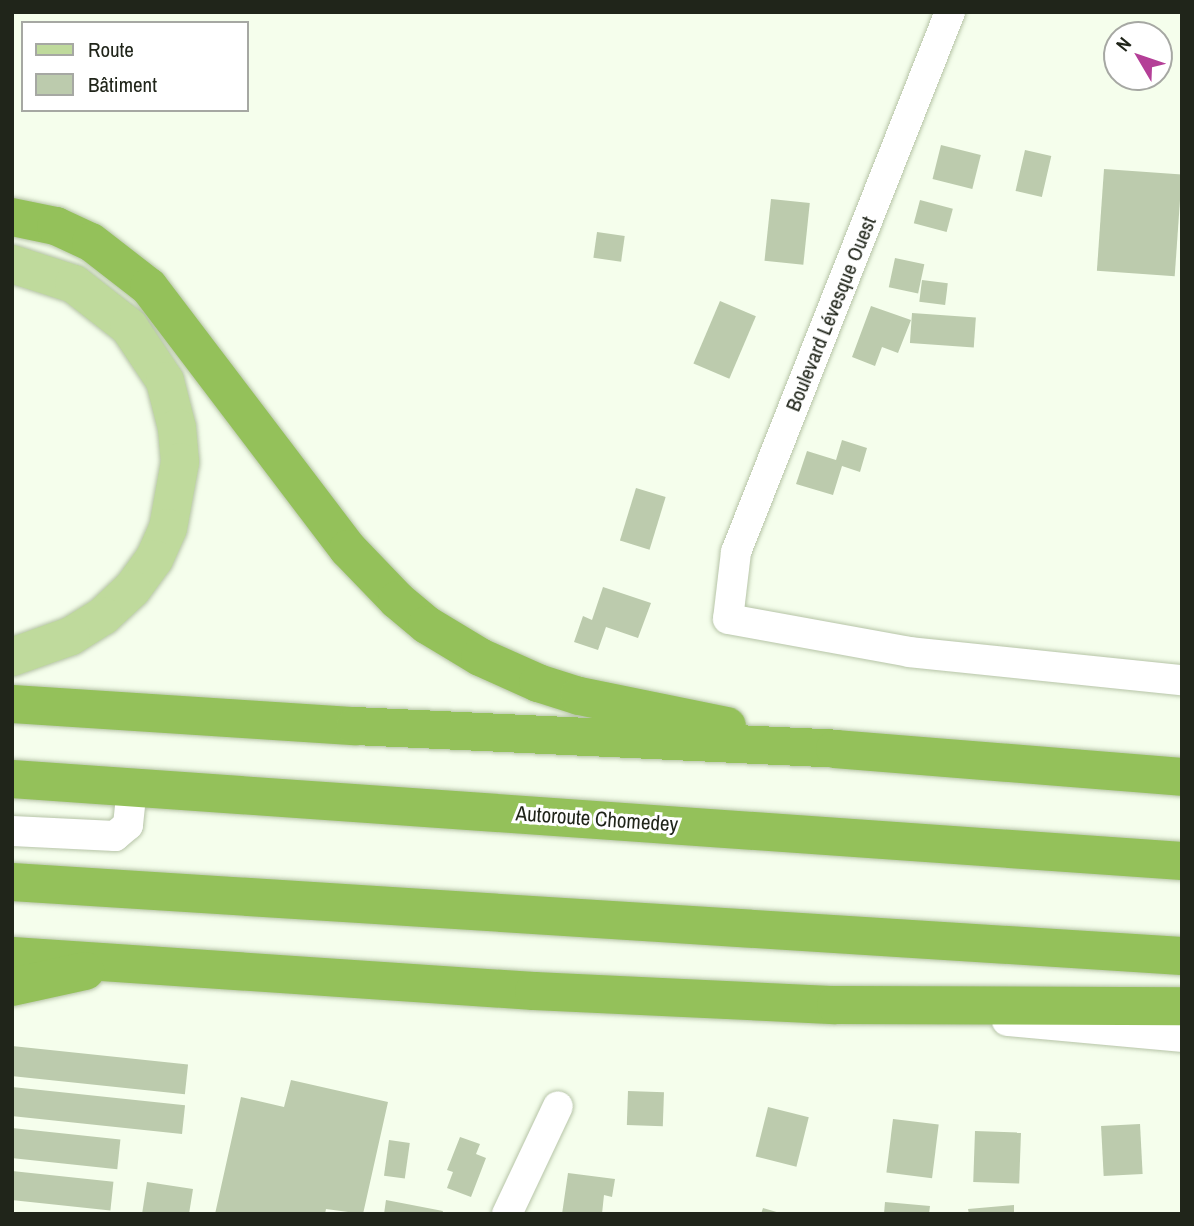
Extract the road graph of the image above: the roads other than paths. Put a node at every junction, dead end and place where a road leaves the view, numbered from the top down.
1 (950, 12) edge
2 (12, 218) edge
3 (12, 264) edge
4 (12, 657) edge
5 (1182, 680) edge
6 (12, 704) edge
7 (835, 749) junction
8 (1182, 776) edge
9 (12, 779) edge
10 (132, 787) junction
11 (12, 831) edge
12 (1182, 861) edge
13 (12, 882) edge
14 (12, 956) edge
15 (1182, 956) edge
16 (114, 963) junction
17 (12, 987) edge
18 (836, 1005) junction
19 (1182, 1006) edge
20 (1182, 1037) edge
21 (558, 1106) dead end
22 (507, 1214) edge

1 - 5 street, Boulevard Lévesque Ouest
2 - 7 highway
3 - 4 main road
6 - 7 highway
7 - 8 highway
9 - 10 highway, Autoroute Chomedey
10 - 11 street
10 - 12 highway, Autoroute Chomedey
13 - 15 highway
14 - 16 highway
16 - 17 highway
16 - 18 highway
18 - 19 highway
18 - 20 street
21 - 22 street

